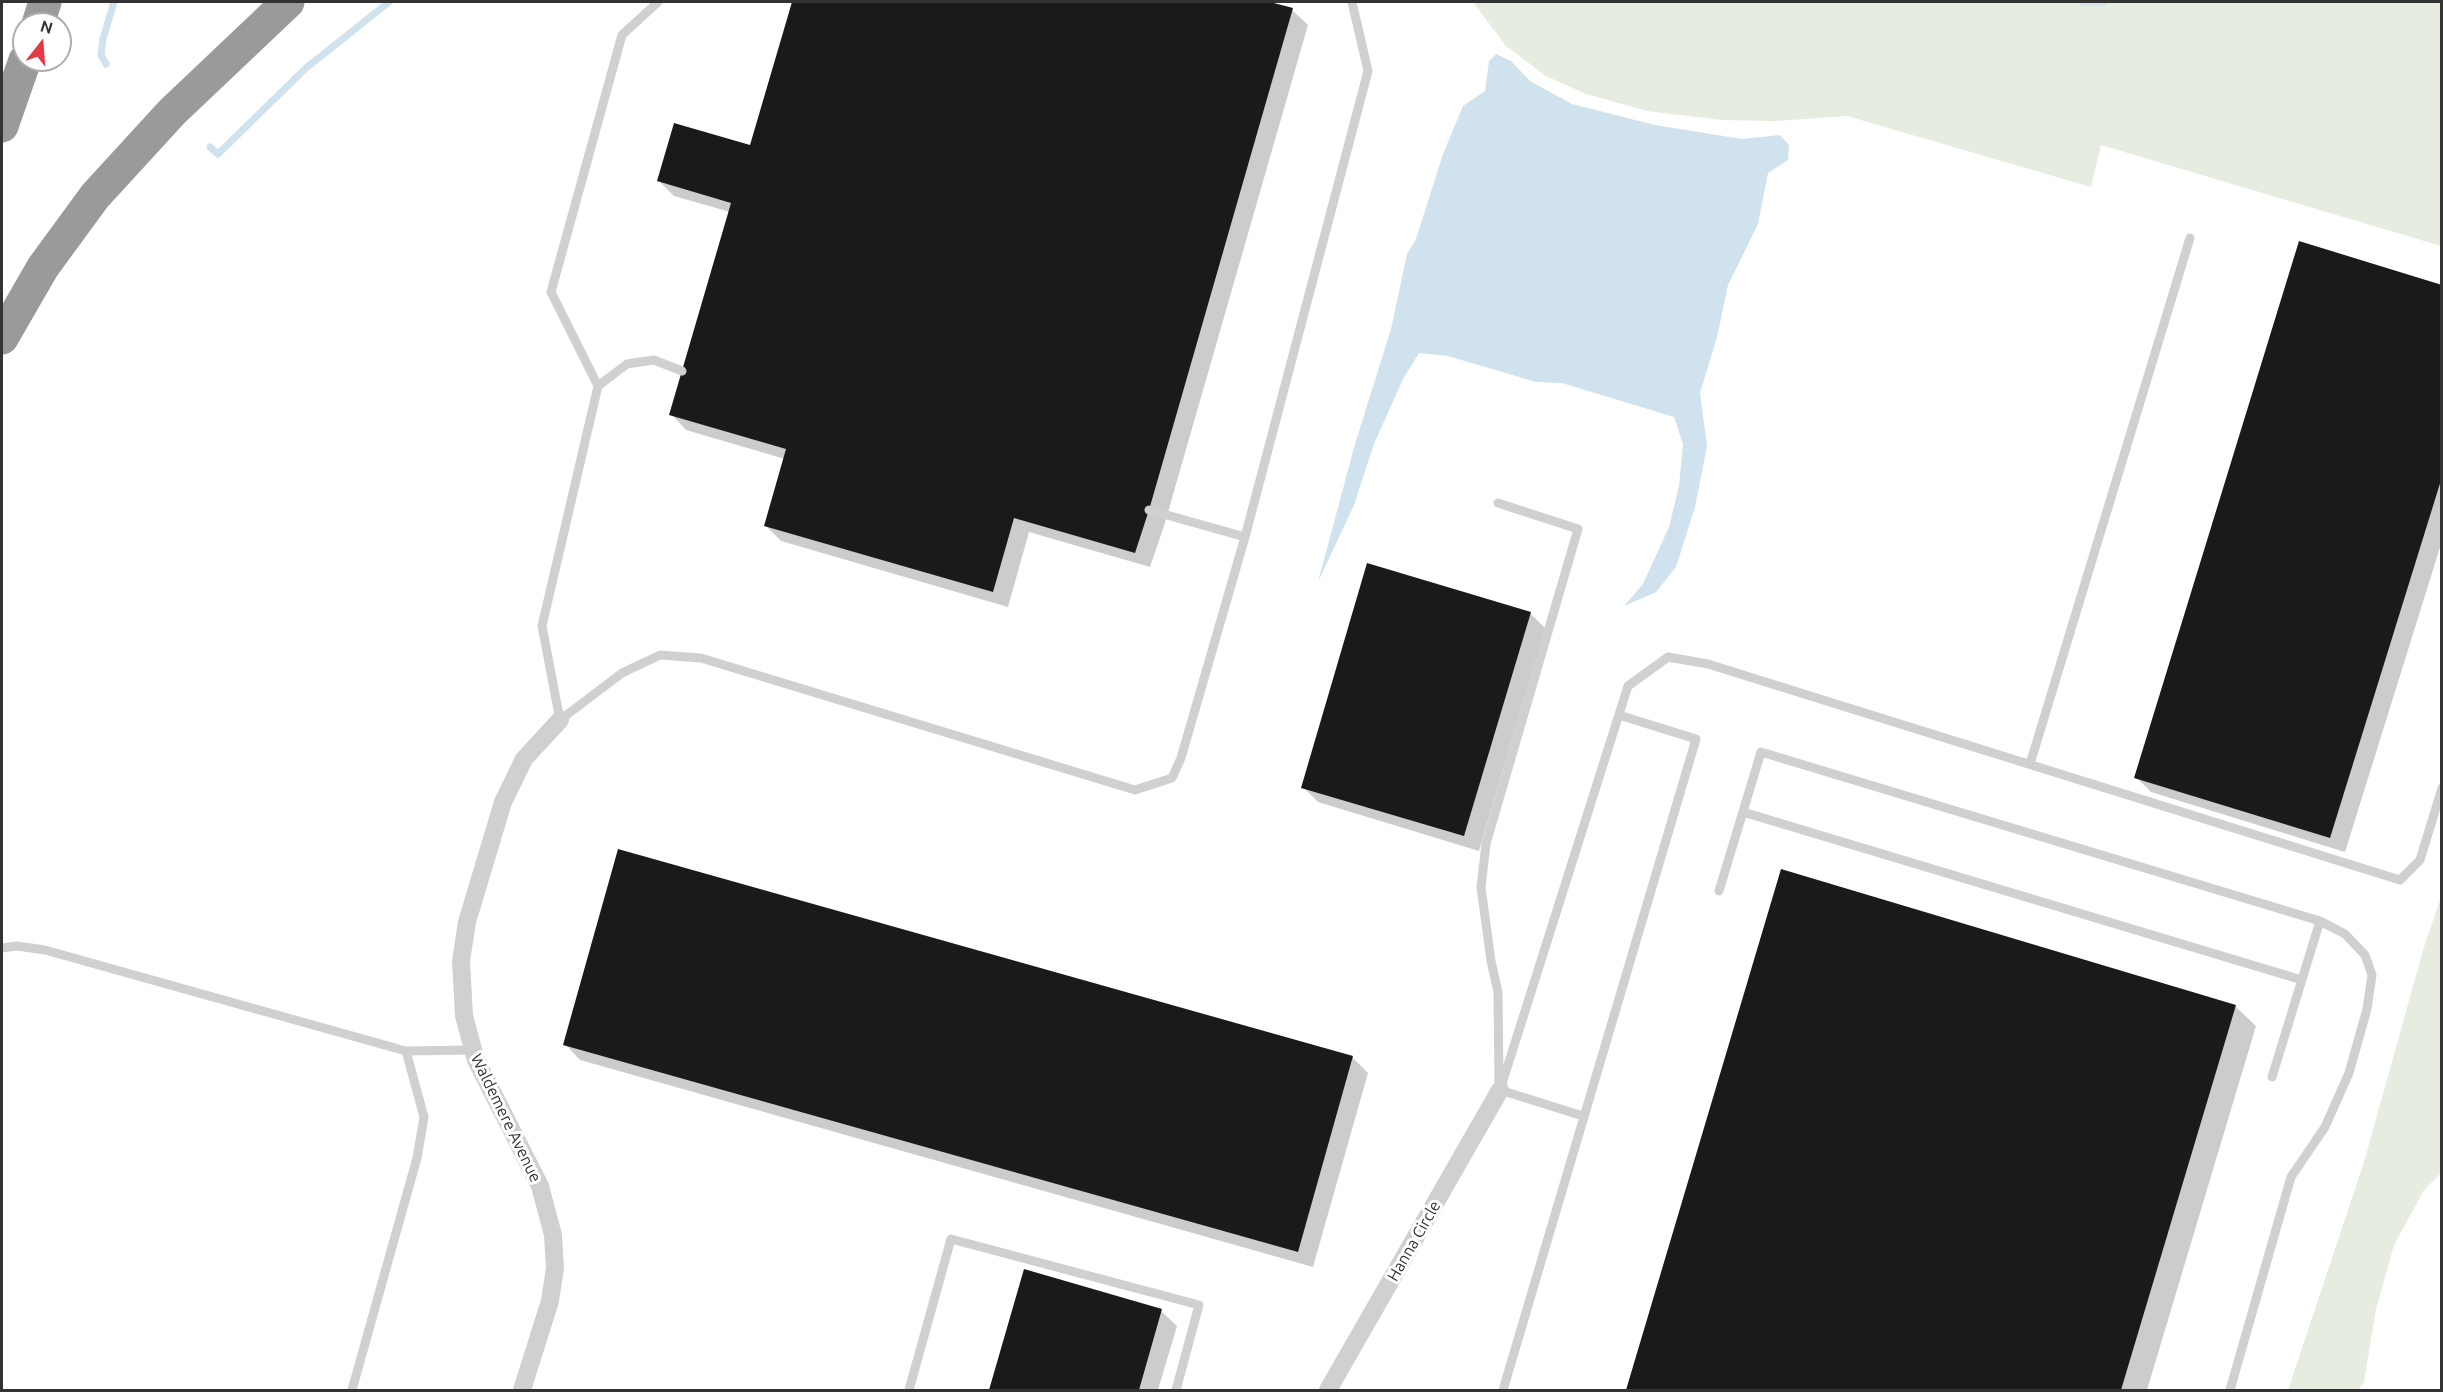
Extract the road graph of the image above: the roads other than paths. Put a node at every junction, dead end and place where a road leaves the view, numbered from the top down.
1 (288, 2) edge
2 (658, 2) edge
3 (1352, 2) edge
4 (21, 72) edge
5 (2, 126) edge
6 (2190, 238) dead end
7 (2, 338) edge
8 (682, 371) dead end
9 (598, 386) junction
10 (1498, 503) dead end
11 (1149, 510) dead end
12 (1245, 537) junction
13 (1619, 715) junction
14 (560, 720) junction
15 (2030, 764) junction
16 (2442, 788) edge
17 (1743, 812) junction
18 (1719, 891) dead end
19 (2320, 921) junction
20 (2, 948) edge
21 (2302, 980) junction
22 (472, 1050) junction
23 (406, 1051) junction
24 (2272, 1077) dead end
25 (1500, 1090) junction
26 (1583, 1116) junction
27 (352, 1390) edge
28 (522, 1390) edge
29 (909, 1390) edge
30 (1176, 1390) edge
31 (1328, 1390) edge
32 (1503, 1390) edge
33 (2230, 1390) edge

1 - 7 highway
2 - 9 lane
3 - 12 lane
4 - 5 highway
6 - 15 lane
8 - 9 lane
9 - 14 lane
10 - 25 lane
11 - 12 lane
12 - 14 lane
13 - 15 lane
13 - 25 lane
13 - 26 lane
14 - 22 street, Waldemere Avenue
15 - 16 lane
17 - 18 lane
17 - 19 lane
17 - 21 lane
19 - 21 lane
19 - 33 lane
20 - 23 lane
21 - 24 lane
22 - 23 lane
22 - 28 street, Waldemere Avenue
23 - 27 lane
25 - 26 lane
25 - 31 street, Hanna Circle
26 - 32 lane
29 - 30 lane

